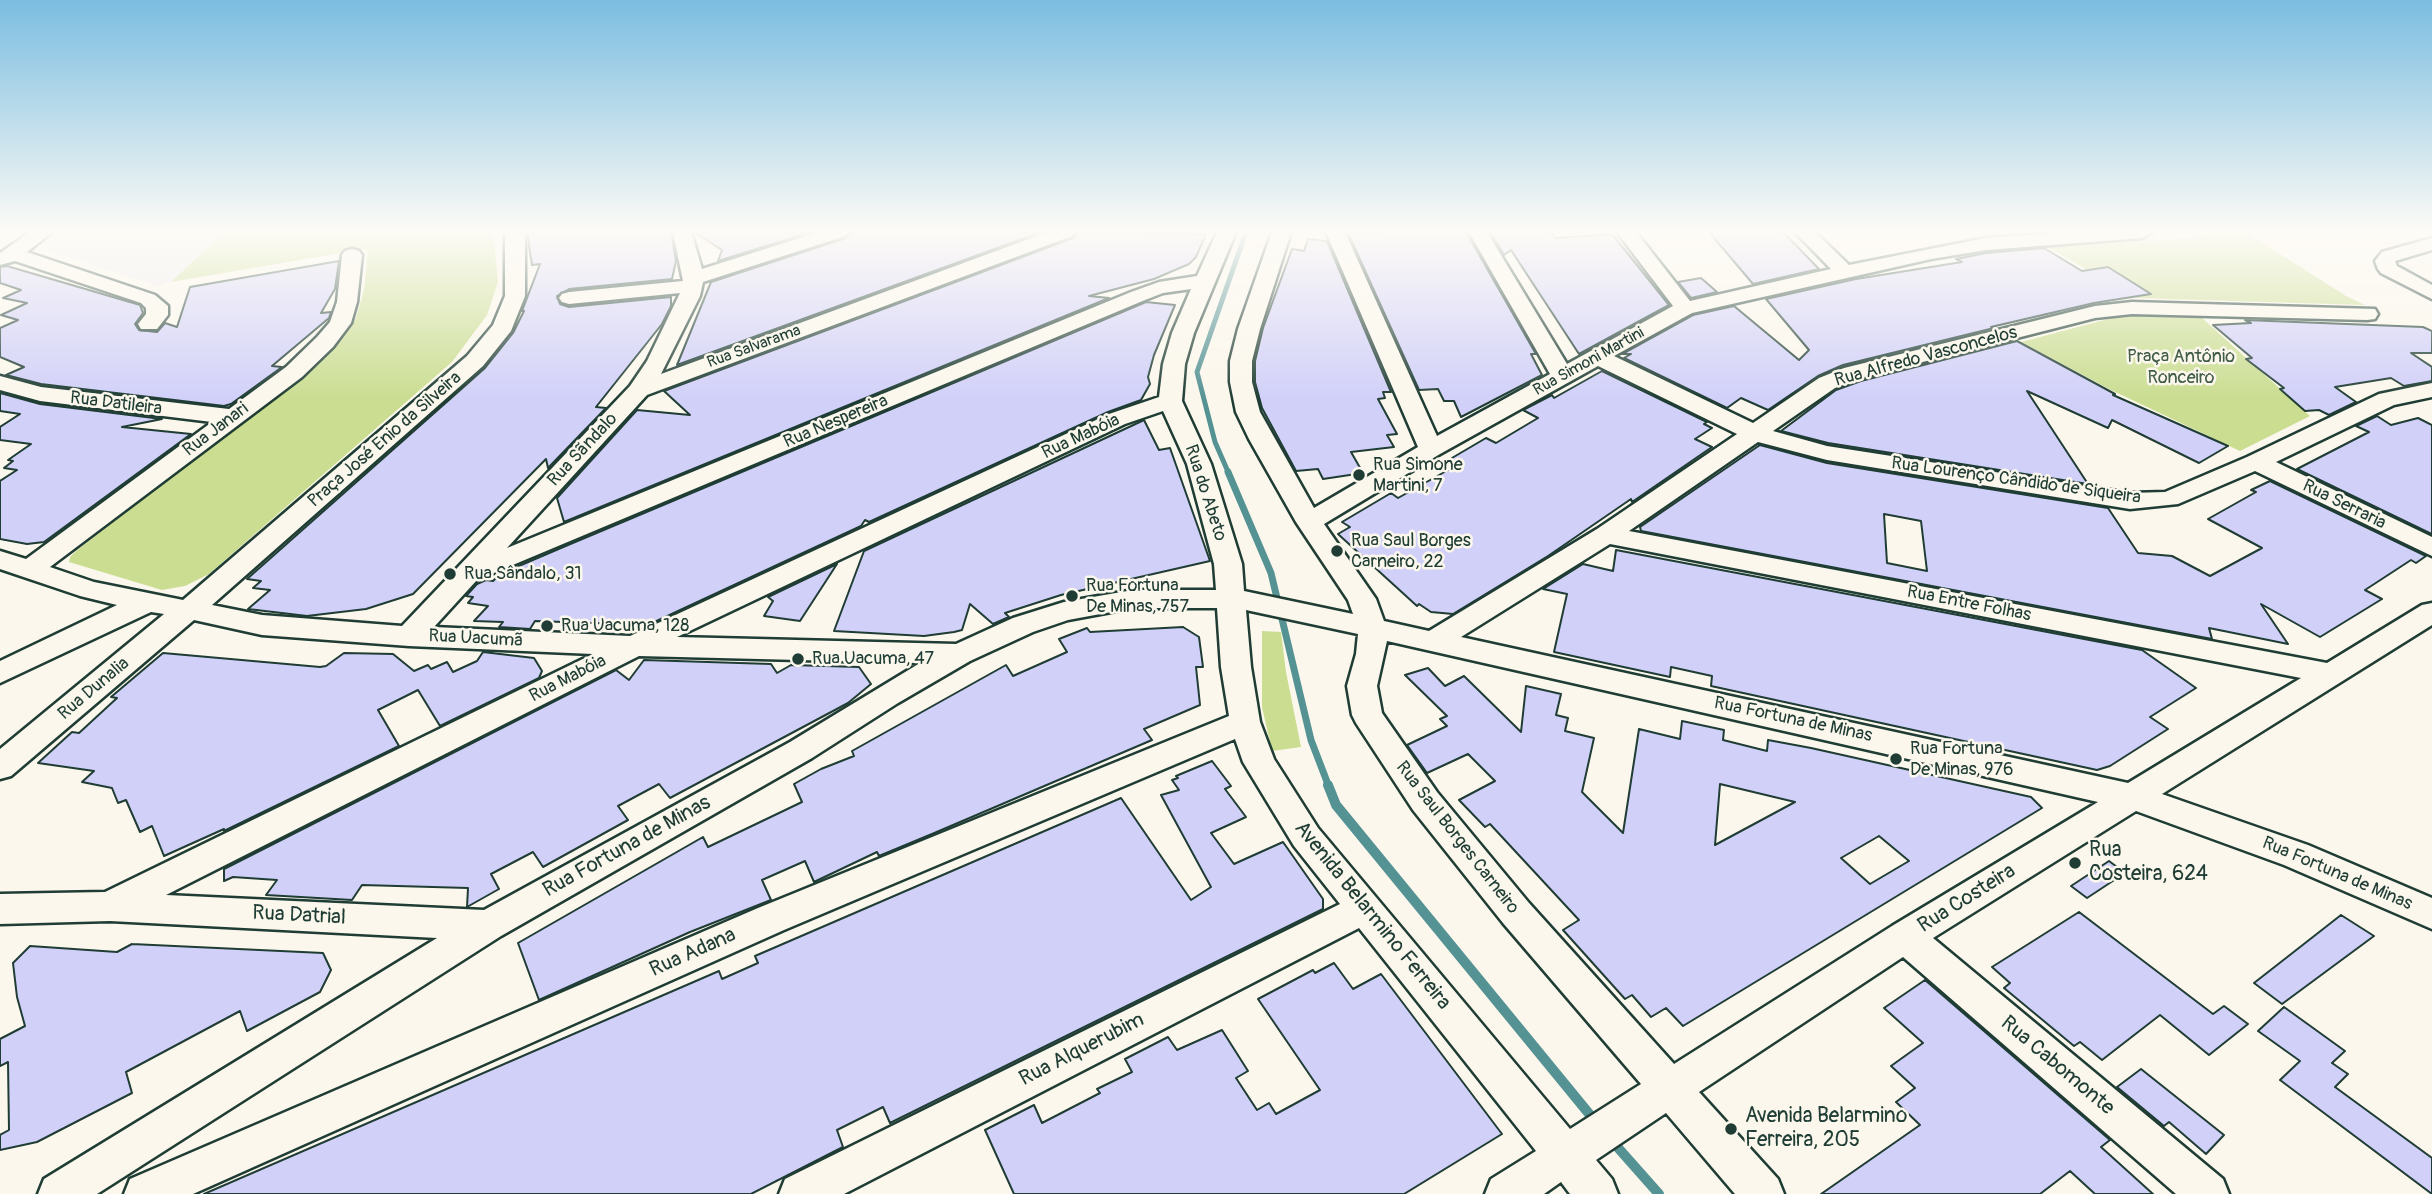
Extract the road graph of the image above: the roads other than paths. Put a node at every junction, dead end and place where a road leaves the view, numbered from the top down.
1 (110, 288) edge
2 (349, 288) edge
3 (516, 288) edge
4 (649, 288) edge
5 (691, 288) edge
6 (915, 288) edge
7 (1161, 288) edge
8 (1201, 288) edge
9 (1263, 288) edge
10 (1360, 288) edge
11 (1511, 288) edge
12 (1669, 288) edge
13 (1775, 288) edge
14 (569, 298) dead end
15 (1685, 308) junction
16 (2367, 314) dead end
17 (149, 324) dead end
18 (1598, 358) junction
19 (1563, 376) junction
20 (0, 383) edge
21 (639, 390) junction
22 (2432, 390) edge
23 (1170, 401) junction
24 (233, 417) junction
25 (1752, 432) junction
26 (1431, 449) junction
27 (2256, 462) junction
28 (1309, 522) junction
29 (1606, 535) junction
30 (2432, 548) edge
31 (11, 566) edge
32 (470, 573) junction
33 (1246, 601) junction
34 (147, 602) junction
35 (188, 611) junction
36 (2432, 611) edge
37 (1373, 629) junction
38 (409, 636) junction
39 (1434, 642) junction
40 (633, 646) junction
41 (960, 654) junction
42 (0, 673) edge
43 (2332, 674) junction
44 (1245, 722) junction
45 (0, 767) edge
46 (2133, 797) junction
47 (109, 907) junction
48 (1364, 908) junction
49 (0, 909) edge
50 (2432, 914) edge
51 (488, 925) junction
52 (1905, 937) junction
53 (1658, 1096) junction
54 (1582, 1147) junction
55 (59, 1194) edge
56 (145, 1194) edge
57 (800, 1194) edge
58 (1506, 1194) edge
59 (1597, 1194) edge
60 (1763, 1194) edge
61 (2208, 1194) edge

1 - 17 street
2 - 24 street, Rua Janari
3 - 35 street, Praça José Enio da Silveira
4 - 14 street
5 - 21 street, Rua Sãndalo
6 - 21 street, Rua Salvarama
7 - 32 street, Rua Nespereira
8 - 23 street
9 - 28 street, Rua Saul Borges Carneiro
10 - 26 street
11 - 19 street
12 - 15 street
13 - 15 street, Rua Simoni Martini
15 - 18 street, Rua Simoni Martini
16 - 25 street, Rua Alfredo Vasconcelos
18 - 19 street, Rua Simoni Martini
18 - 25 street, Rua Lourenço Cândido de Siqueira
19 - 26 street, Rua Simoni Martini
20 - 24 street, Rua Datileira
21 - 32 street, Rua Sãndalo
22 - 27 street, Rua Lourenço Cândido de Siqueira
23 - 33 street, Rua do Abeto
23 - 40 street, Rua Mabóia
24 - 31 street, Rua Janari
25 - 27 street, Rua Lourenço Cândido de Siqueira
25 - 29 street, Rua Alfredo Vasconcelos
26 - 28 street, Rua Simoni Martini
27 - 30 street, Rua Serraria
28 - 37 street, Rua Saul Borges Carneiro
29 - 39 street, Rua Alfredo Vasconcelos
29 - 43 street, Rua Entre Folhas
31 - 34 street, Rua Uacumã
32 - 38 street, Rua Sãndalo
33 - 37 street, Rua Fortuna de Minas
33 - 41 street, Rua Fortuna de Minas
33 - 44 street, Avenida Belarmino Ferreira
34 - 35 street, Rua Uacumã
34 - 42 street
35 - 38 street, Rua Uacumã
35 - 45 street, Rua Dunalia
36 - 43 street, Rua Costeira
37 - 39 street, Rua Fortuna de Minas
37 - 53 street, Rua Saul Borges Carneiro
38 - 40 street, Rua Uacumã
39 - 46 street, Rua Fortuna de Minas
40 - 41 street, Rua Uacumã
40 - 47 street, Rua Mabóia
41 - 51 street, Rua Fortuna de Minas
43 - 46 street, Rua Costeira
44 - 48 street, Avenida Belarmino Ferreira
44 - 56 street, Rua Adana
46 - 50 street, Rua Fortuna de Minas
46 - 52 street, Rua Costeira
47 - 49 street, Rua Mabóia
47 - 51 street, Rua Datrial
48 - 54 street, Avenida Belarmino Ferreira
48 - 57 street, Rua Alquerubim
51 - 55 street, Rua Fortuna de Minas
52 - 53 street, Rua Costeira
52 - 61 street, Rua Cabomonte
53 - 54 street, Rua Costeira
53 - 60 street, Rua Saul Borges Carneiro
54 - 58 street, Rua Costeira
54 - 59 street, Avenida Belarmino Ferreira

